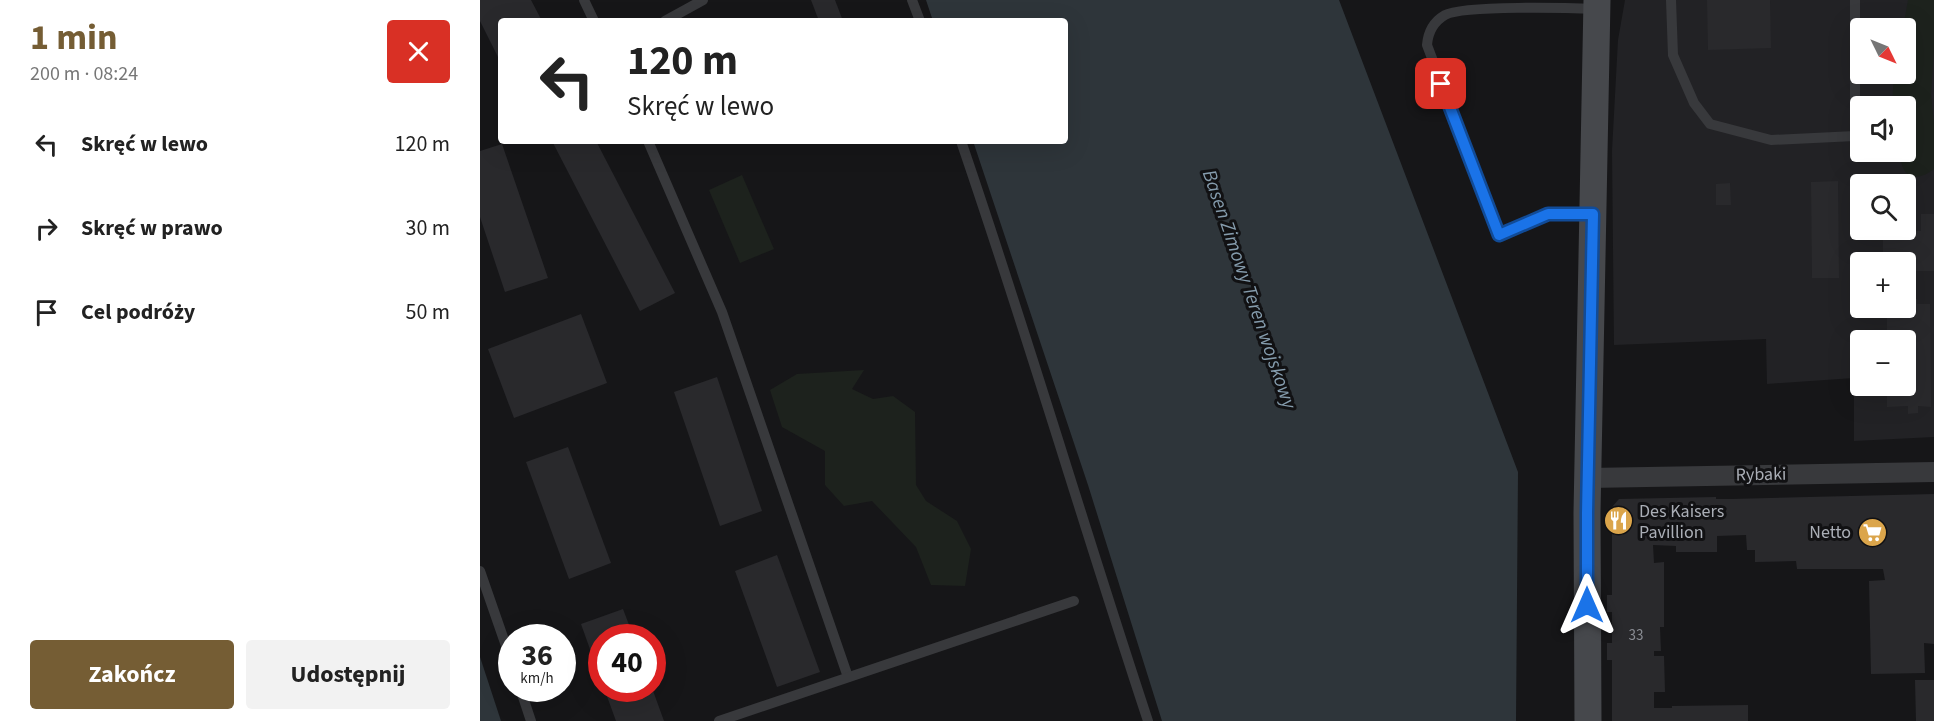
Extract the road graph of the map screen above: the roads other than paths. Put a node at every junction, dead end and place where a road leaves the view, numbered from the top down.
1 (584, 0) edge
2 (703, 0) edge
3 (912, 0) edge
4 (1671, 0) edge
5 (1855, 0) edge
6 (1597, 4) edge
7 (593, 18) edge
8 (670, 18) edge
9 (919, 18) edge
10 (649, 144) edge
11 (962, 144) edge
12 (1593, 214) junction
13 (1934, 472) edge
14 (1588, 478) junction
15 (480, 571) edge
16 (1074, 601) dead end
17 (498, 624) edge
18 (848, 677) junction
19 (525, 702) edge
20 (531, 721) edge
21 (719, 721) edge
22 (1148, 721) edge
23 (1588, 721) edge

1 - 7 lane
2 - 8 lane
3 - 9 lane
4 - 5 lane
6 - 12 street
6 - 12 lane
10 - 18 lane
11 - 22 lane
12 - 14 street
13 - 14 street, Rybaki
14 - 23 street
15 - 17 lane
16 - 18 lane
18 - 21 lane
19 - 20 lane

